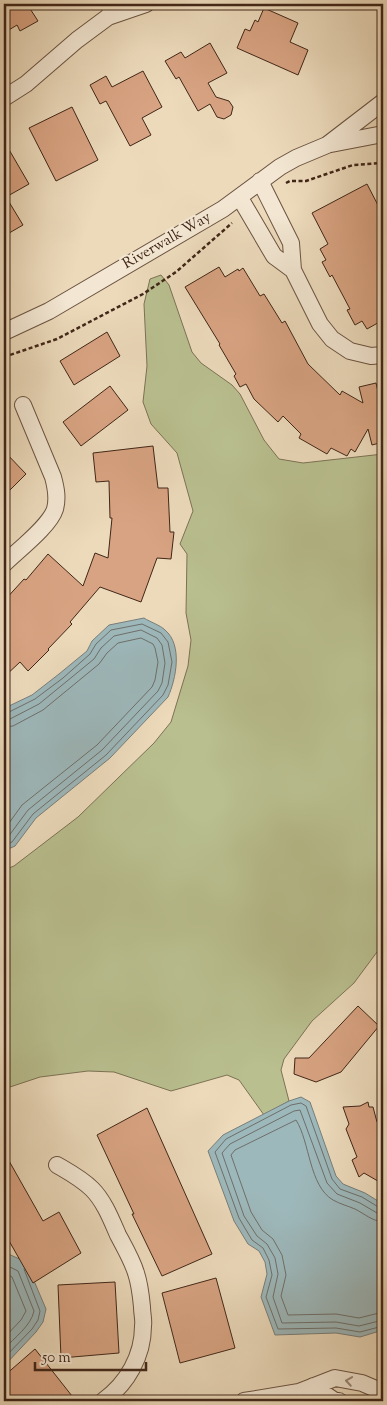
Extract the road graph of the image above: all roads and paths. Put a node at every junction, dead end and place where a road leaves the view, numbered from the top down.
1 (146, 4) edge
2 (112, 10) edge
3 (4, 98) edge
4 (383, 102) edge
5 (383, 134) edge
6 (327, 145) junction
7 (383, 162) edge
8 (260, 181) junction
9 (283, 185) dead end
10 (240, 198) junction
11 (236, 219) dead end
12 (293, 270) junction
13 (4, 332) edge
14 (383, 355) edge
15 (4, 357) edge
16 (23, 405) dead end
17 (4, 564) edge
18 (57, 1164) dead end
19 (313, 1386) junction
20 (383, 1392) edge
21 (103, 1401) edge
22 (244, 1401) edge
23 (339, 1401) edge

1 - 2 street
2 - 3 street
4 - 6 street, Riverwalk Way
5 - 6 street, Riverwalk Way
6 - 8 street, Riverwalk Way
7 - 9 path
8 - 10 street, Riverwalk Way
8 - 12 street
10 - 12 street
10 - 13 street, Riverwalk Way
11 - 15 path
12 - 14 street
16 - 17 street
18 - 21 street
20 -> 19 street
19 - 22 street
19 - 23 street

